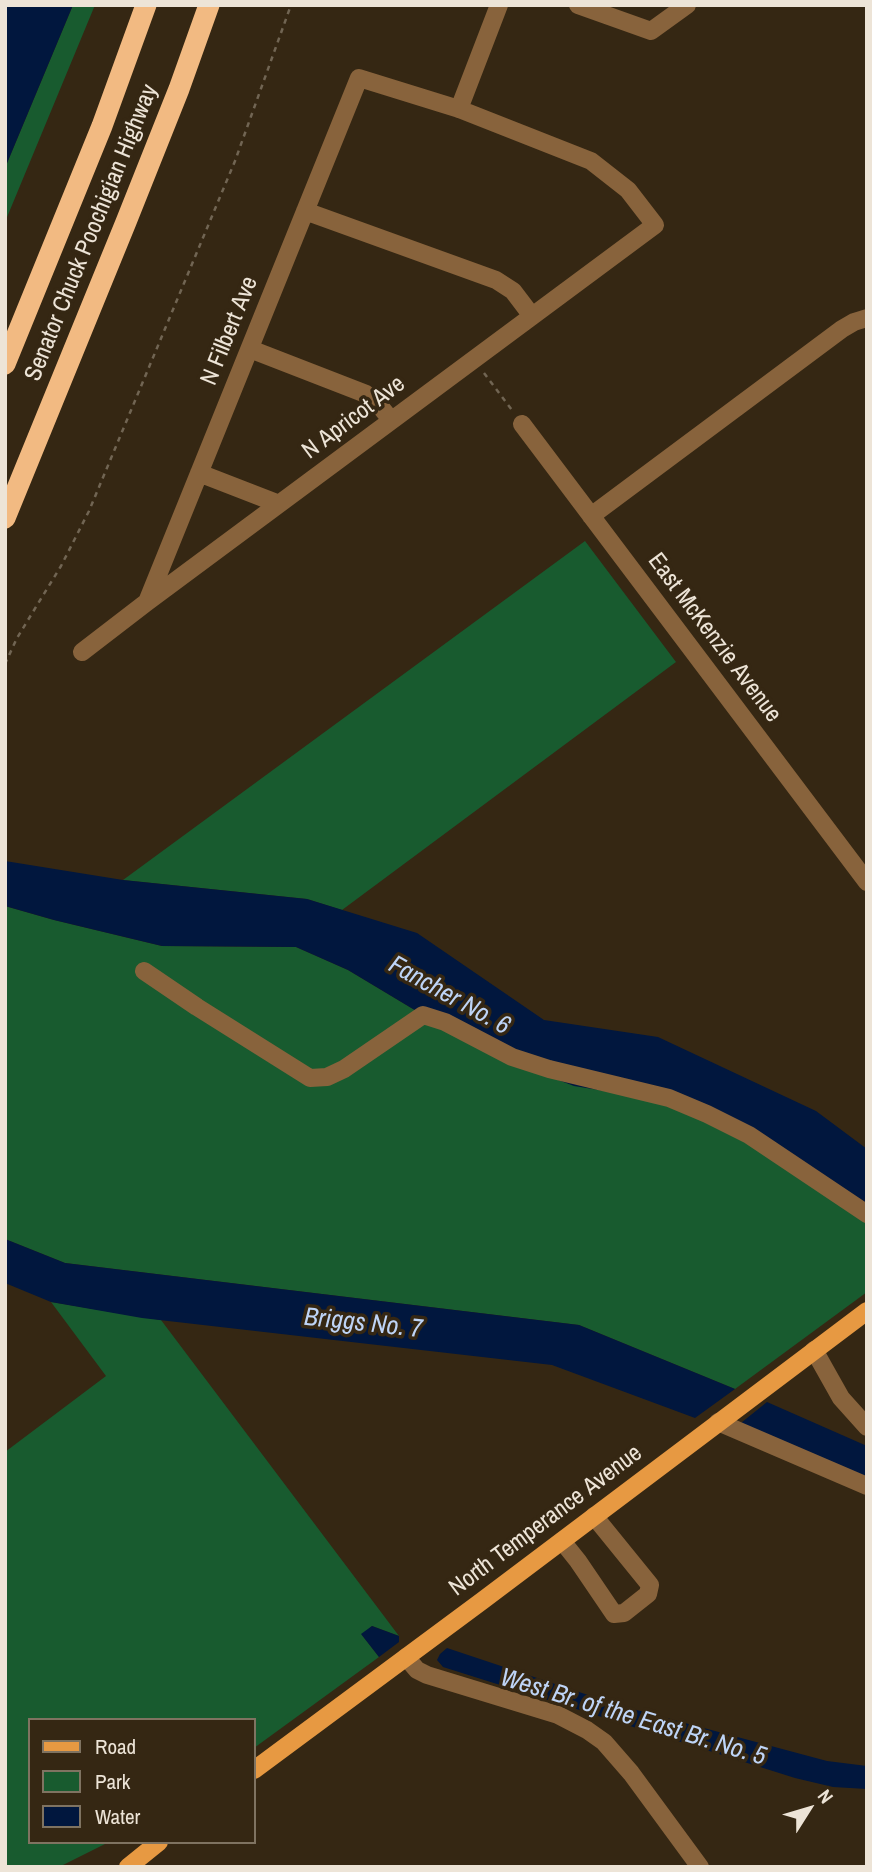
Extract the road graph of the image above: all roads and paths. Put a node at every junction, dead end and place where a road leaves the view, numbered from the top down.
1 (146, 5) edge
2 (209, 5) edge
3 (291, 5) edge
4 (499, 5) edge
5 (578, 5) edge
6 (687, 5) edge
7 (459, 109) junction
8 (305, 211) junction
9 (532, 316) junction
10 (867, 318) edge
11 (250, 349) junction
12 (5, 364) edge
13 (484, 373) dead end
14 (391, 421) junction
15 (522, 424) joint
16 (199, 473) junction
17 (279, 504) junction
18 (592, 516) junction
19 (5, 518) edge
20 (147, 602) junction
21 (82, 652) dead end
22 (5, 664) edge
23 (867, 882) edge
24 (144, 971) dead end
25 (867, 1214) edge
26 (867, 1311) edge
27 (814, 1350) junction
28 (718, 1422) junction
29 (867, 1427) edge
30 (867, 1486) edge
31 (594, 1516) junction
32 (562, 1541) junction
33 (406, 1657) junction
34 (256, 1769) edge
35 (157, 1844) edge
36 (128, 1867) edge
37 (700, 1867) edge

1 - 12 highway, Senator Chuck Poochigian Highway
2 - 19 highway, Senator Chuck Poochigian Highway
3 - 22 path
4 - 7 street
5 - 6 street
7 - 8 street, N Filbert Ave
7 - 9 street, N Apricot Ave
8 - 9 street
8 - 11 street, N Filbert Ave
9 - 14 street, N Apricot Ave
10 - 18 street
11 - 14 street
11 - 16 street, N Filbert Ave
13 - 15 path
14 - 17 street, N Apricot Ave
15 - 18 street, East McKenzie Avenue
16 - 17 street
16 - 20 street, N Filbert Ave
17 - 20 street, N Apricot Ave
18 - 23 street, East McKenzie Avenue
20 - 21 street, N Apricot Ave
24 - 25 street
26 - 27 main road, North Temperance Avenue
27 - 28 main road, North Temperance Avenue
27 - 29 street
28 - 30 street
28 - 31 main road, North Temperance Avenue
31 - 32 main road, North Temperance Avenue
31 - 32 street
32 - 33 main road, North Temperance Avenue
33 - 34 main road, North Temperance Avenue
33 - 37 street
35 - 36 main road

